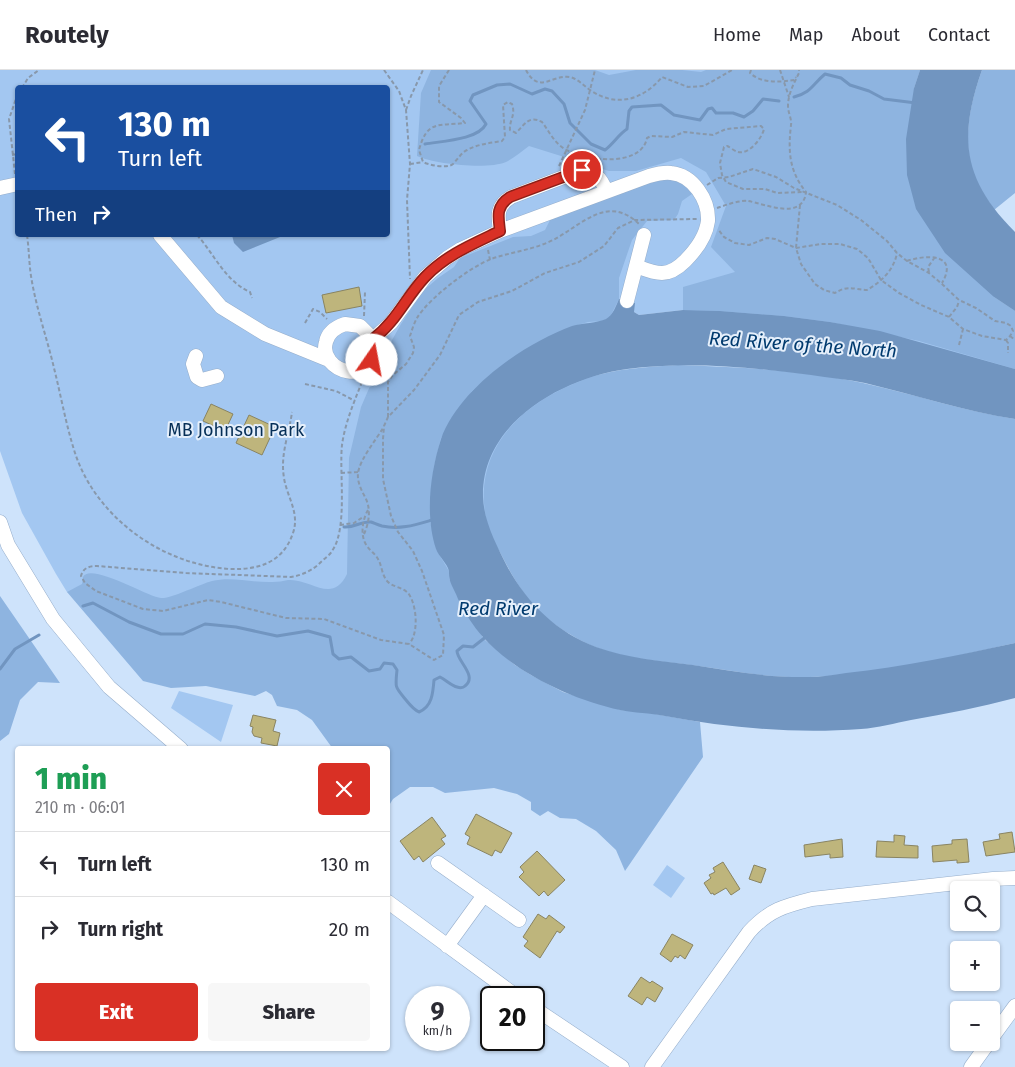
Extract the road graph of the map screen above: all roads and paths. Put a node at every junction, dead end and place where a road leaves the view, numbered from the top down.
1 (39, 70) edge
2 (384, 70) edge
3 (423, 70) edge
4 (449, 70) edge
5 (526, 70) edge
6 (595, 70) edge
7 (732, 70) edge
8 (751, 70) edge
9 (780, 70) edge
10 (800, 71) edge
11 (785, 81) junction
12 (24, 85) edge
13 (590, 90) junction
14 (789, 97) junction
15 (15, 101) edge
16 (406, 110) junction
17 (565, 150) junction
18 (15, 154) edge
19 (12, 155) junction
20 (423, 162) junction
21 (410, 164) junction
22 (15, 172) edge
23 (724, 178) junction
24 (555, 180) junction
25 (15, 184) edge
26 (0, 188) edge
27 (606, 192) junction
28 (700, 192) junction
29 (806, 192) junction
30 (800, 205) junction
31 (707, 214) junction
32 (634, 220) junction
33 (500, 231) junction
34 (644, 236) dead end
35 (26, 237) edge
36 (162, 237) edge
37 (199, 237) edge
38 (796, 248) junction
39 (897, 253) junction
40 (935, 257) junction
41 (907, 261) junction
42 (636, 266) junction
43 (929, 274) junction
44 (881, 280) junction
45 (942, 284) junction
46 (252, 298) dead end
47 (407, 300) junction
48 (959, 300) junction
49 (627, 301) dead end
50 (325, 309) dead end
51 (320, 312) junction
52 (949, 317) junction
53 (305, 323) dead end
54 (334, 329) junction
55 (963, 329) junction
56 (1014, 331) edge
57 (1010, 336) junction
58 (373, 339) junction
59 (1006, 340) junction
60 (1015, 340) edge
61 (959, 345) dead end
62 (1008, 353) dead end
63 (196, 356) dead end
64 (328, 360) junction
65 (367, 366) junction
66 (217, 376) dead end
67 (305, 384) dead end
68 (355, 401) junction
69 (292, 412) dead end
70 (388, 417) junction
71 (384, 426) junction
72 (358, 472) junction
73 (341, 474) junction
74 (368, 510) junction
75 (364, 516) junction
76 (0, 522) edge
77 (340, 525) junction
78 (364, 534) junction
79 (409, 644) junction
80 (178, 746) edge
81 (438, 863) dead end
82 (1015, 878) edge
83 (484, 895) junction
84 (390, 903) edge
85 (519, 920) dead end
86 (447, 946) junction
87 (503, 986) edge
88 (1015, 1006) edge
89 (545, 1015) edge
90 (1000, 1027) edge
91 (983, 1051) edge
92 (622, 1067) edge
93 (652, 1067) edge
94 (972, 1067) edge

1 - 12 path
2 - 16 path
3 - 16 path
4 - 20 path
5 - 13 path
6 - 13 path
7 - 13 path
8 - 11 path
9 - 11 path
10 - 11 path
10 - 14 path
11 - 14 path
13 - 17 path
14 - 29 path
15 - 19 path
16 - 21 path
17 - 20 path
17 - 23 path
17 - 24 path
18 - 19 path
19 - 22 path
20 - 21 path
21 - 47 path
23 - 28 path
23 - 29 path
23 - 29 path
24 - 27 street
24 - 33 street
25 - 26 street
27 - 28 street
27 - 33 street
28 - 31 street
29 - 30 path
29 - 39 path
30 - 31 path
30 - 38 path
31 - 32 path
31 - 38 path
31 - 42 street
32 - 70 path
32 - 70 path
33 - 47 street
34 - 42 street
35 - 69 path
36 - 64 street
37 - 46 path
38 - 44 path
38 - 44 path
39 - 41 path
39 - 44 path
40 - 41 path
40 - 43 path
40 - 45 path
41 - 43 path
42 - 49 street
43 - 45 path
44 - 52 path
45 - 48 path
47 - 58 street
48 - 52 path
48 - 56 path
50 - 51 path
51 - 53 path
51 - 54 path
52 - 55 path
54 - 58 street
54 - 64 street
55 - 59 path
55 - 61 path
56 - 57 path
57 - 59 path
57 - 60 path
58 - 65 street
59 - 62 path
63 - 66 street
64 - 65 street
65 - 68 path
67 - 68 path
68 - 73 path
70 - 71 path
71 - 72 path
71 - 79 path
72 - 73 path
72 - 74 path
73 - 77 path
74 - 75 path
74 - 78 path
75 - 77 path
75 - 78 path
76 - 80 street
77 - 79 path
78 - 79 path
81 - 83 street
82 - 93 street
83 - 85 street
83 - 86 street
84 - 86 street
86 - 87 street
88 - 90 street
89 - 92 street
91 - 94 street

